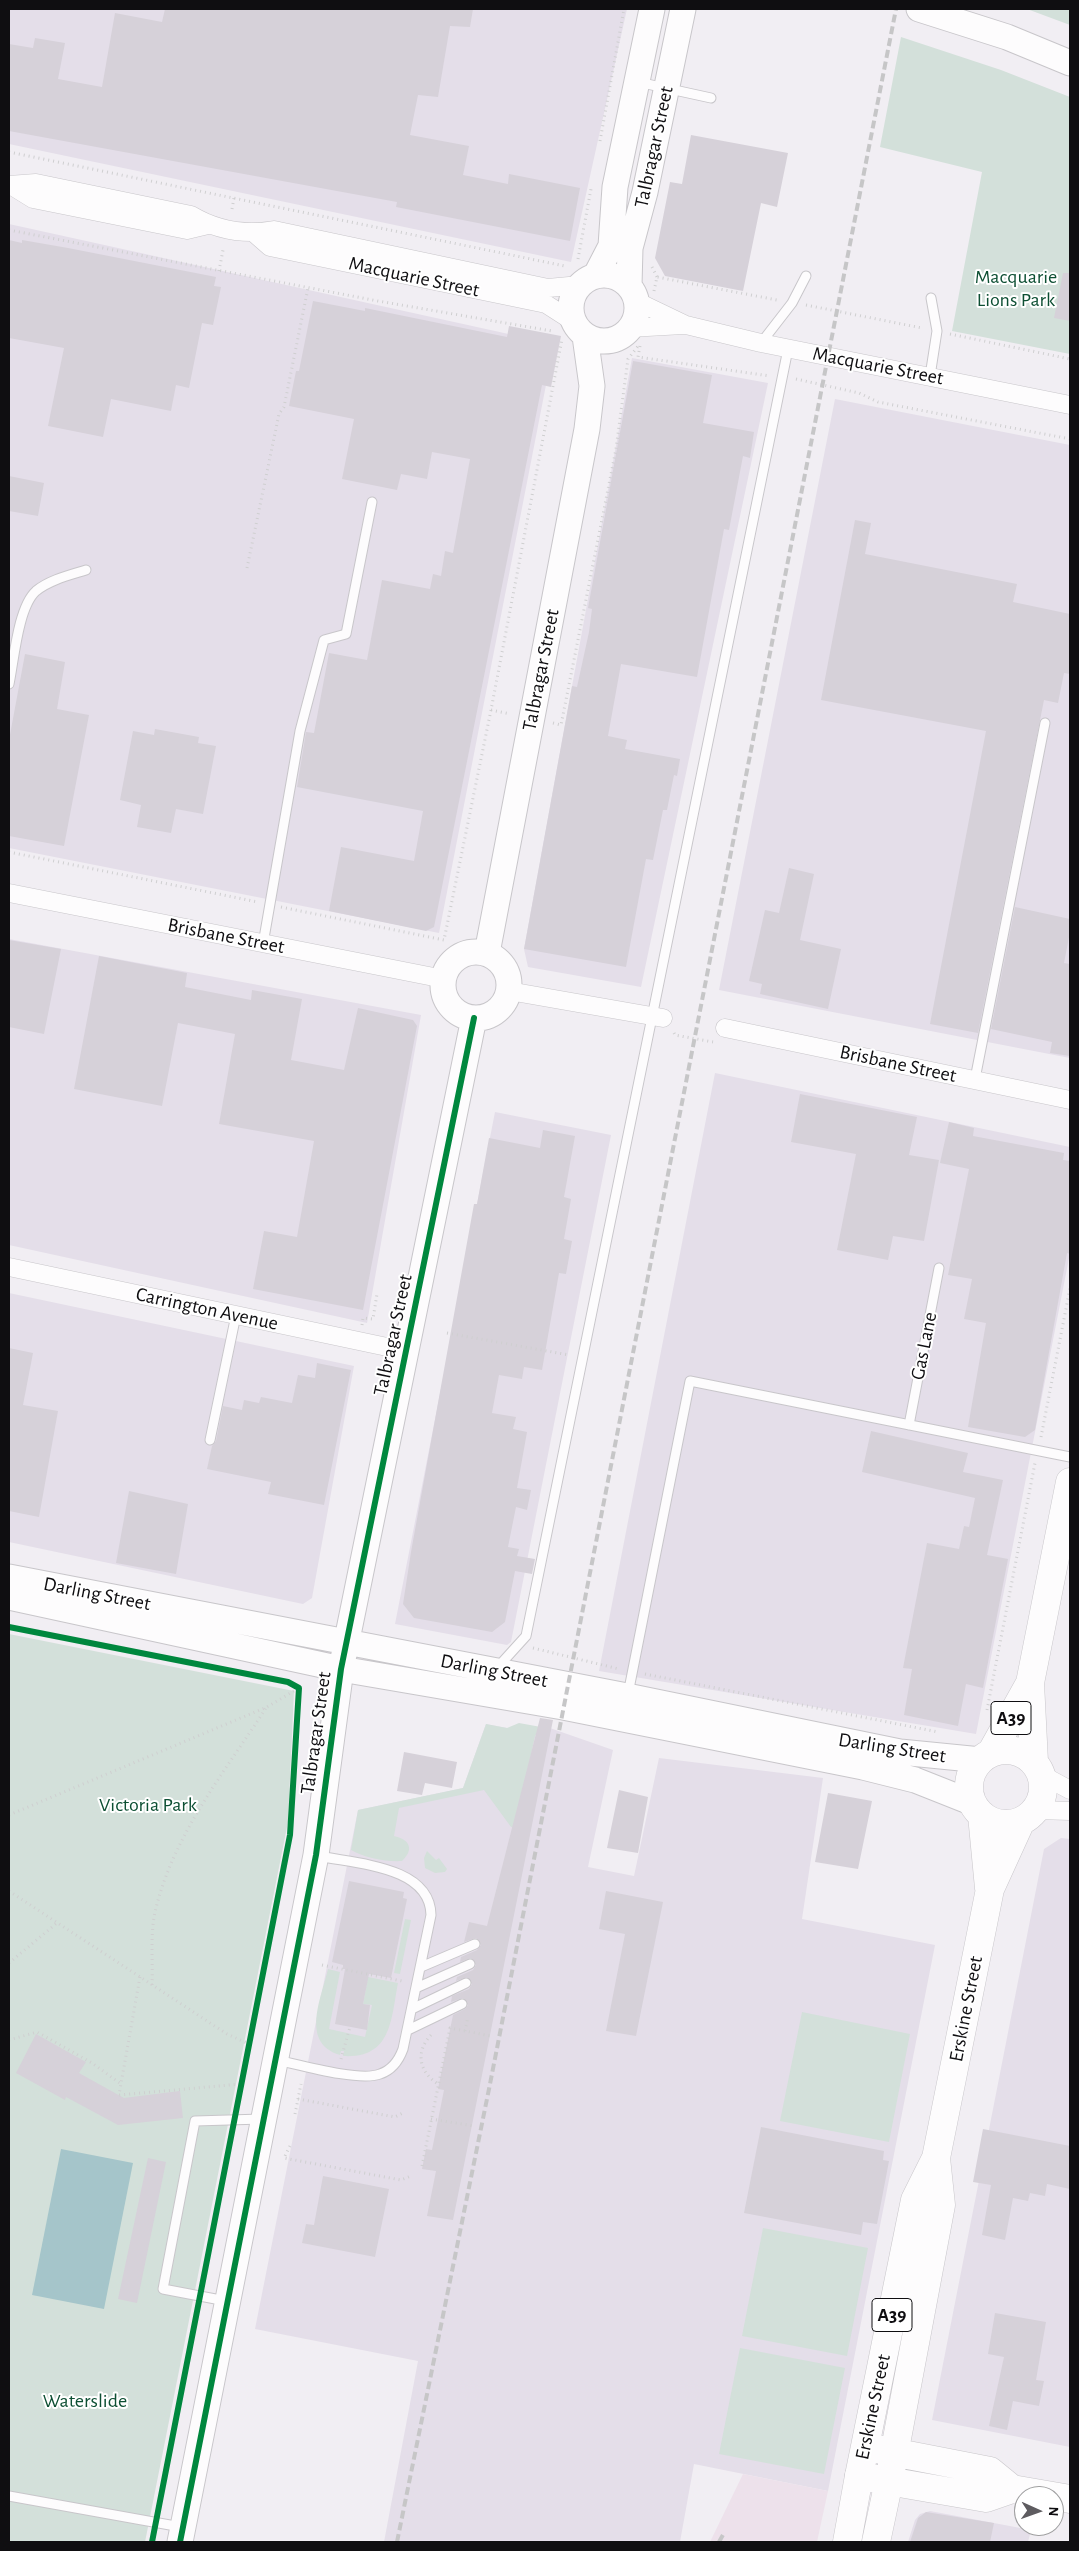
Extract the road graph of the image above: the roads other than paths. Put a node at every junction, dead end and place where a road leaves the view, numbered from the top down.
1 (652, 9) edge
2 (683, 9) edge
3 (919, 9) edge
4 (1070, 63) edge
5 (637, 82) junction
6 (666, 88) junction
7 (711, 98) dead end
8 (10, 186) edge
9 (254, 233) junction
10 (582, 276) junction
11 (806, 276) dead end
12 (638, 298) junction
13 (931, 298) dead end
14 (686, 325) junction
15 (570, 331) junction
16 (621, 334) junction
17 (761, 343) junction
18 (788, 349) junction
19 (930, 376) junction
20 (592, 386) junction
21 (1070, 406) edge
22 (372, 502) dead end
23 (86, 570) dead end
24 (9, 684) edge
25 (1045, 723) dead end
26 (9, 893) edge
27 (263, 944) junction
28 (487, 953) junction
29 (444, 979) junction
30 (509, 991) junction
31 (658, 1017) junction
32 (474, 1018) junction
33 (725, 1028) road end
34 (975, 1080) junction
35 (1070, 1100) edge
36 (9, 1267) edge
37 (939, 1268) dead end
38 (236, 1315) junction
39 (406, 1351) junction
40 (909, 1425) junction
41 (210, 1440) dead end
42 (1070, 1458) edge
43 (1070, 1482) edge
44 (9, 1577) edge
45 (9, 1597) edge
46 (346, 1643) junction
47 (341, 1669) junction
48 (494, 1671) junction
49 (1030, 1683) junction
50 (627, 1696) junction
51 (986, 1757) junction
52 (1038, 1769) junction
53 (1070, 1790) edge
54 (977, 1809) junction
55 (1070, 1811) edge
56 (1028, 1816) junction
57 (316, 1855) junction
58 (990, 1890) junction
59 (475, 1944) dead end
60 (470, 1964) dead end
61 (421, 1967) junction
62 (466, 1983) dead end
63 (416, 1988) junction
64 (462, 2004) dead end
65 (412, 2009) junction
66 (408, 2030) junction
67 (276, 2060) junction
68 (265, 2119) junction
69 (936, 2158) junction
70 (228, 2302) junction
71 (865, 2447) junction
72 (895, 2453) junction
73 (859, 2476) junction
74 (889, 2481) junction
75 (1012, 2489) junction
76 (9, 2496) edge
77 (1070, 2499) edge
78 (182, 2535) edge
79 (846, 2542) edge
80 (876, 2542) edge

1 - 5 street, Talbragar Street
2 - 6 street, Talbragar Street
3 - 4 street
5 - 6 lane
5 - 10 street, Talbragar Street
6 - 7 lane
6 - 12 street, Talbragar Street
8 - 9 street, Macquarie Street
9 - 10 street, Macquarie Street
9 - 15 street, Macquarie Street
10 - 12 street
10 - 15 street
11 - 17 lane
12 - 14 street, Macquarie Street
12 - 16 street
13 - 19 lane
14 - 16 street, Macquarie Street
14 - 17 street, Macquarie Street
15 - 16 street
15 - 20 street, Talbragar Street
16 - 20 street, Talbragar Street
17 - 18 street, Macquarie Street
18 - 19 street, Macquarie Street
18 - 31 lane
19 - 21 street, Macquarie Street
20 - 28 street, Talbragar Street
22 - 27 lane
23 - 24 lane
25 - 34 lane
26 - 27 street, Brisbane Street
27 - 29 street, Brisbane Street
28 - 29 street
28 - 30 street
29 - 32 street
30 - 31 street
30 - 32 street
31 - 48 lane
32 - 39 street, Talbragar Street
33 - 34 street, Brisbane Street
34 - 35 street, Brisbane Street
36 - 38 street, Carrington Avenue
37 - 40 lane, Gas Lane
38 - 39 street, Carrington Avenue
38 - 41 lane
39 - 46 street, Talbragar Street
40 - 42 lane
40 - 50 lane
43 - 49 main road, A39
44 - 46 street, Darling Street
45 - 47 street, Darling Street
46 - 47 street, Talbragar Street
46 - 48 street, Darling Street
47 - 54 street, Darling Street
47 - 57 street, Talbragar Street
48 - 50 street, Darling Street
49 - 51 main road, A39
49 - 52 main road, A39
50 - 51 street, Darling Street
51 - 52 main road, A39
51 - 54 main road, A39
52 - 53 street
52 - 56 main road, A39
54 - 56 main road
54 - 58 main road, Erskine Street / A39
55 - 56 street
56 - 58 main road, Erskine Street / A39
57 - 61 lane
57 - 67 street, Talbragar Street
58 - 69 main road, Erskine Street / A39
59 - 61 lane
60 - 63 lane
61 - 63 lane
62 - 65 lane
63 - 65 lane
64 - 66 lane
65 - 66 lane
66 - 67 lane
67 - 68 street, Talbragar Street
68 - 70 street, Talbragar Street
68 - 70 lane
69 - 71 main road, Erskine Street / A39
69 - 72 main road, Erskine Street / A39
70 - 78 street, Talbragar Street
71 - 72 main road
71 - 73 main road, Erskine Street / A39
72 - 74 main road, Erskine Street / A39
72 - 75 main road
73 - 74 main road
73 - 79 main road, Erskine Street
74 - 75 main road
74 - 80 main road, Erskine Street
75 - 77 main road
76 - 78 lane

